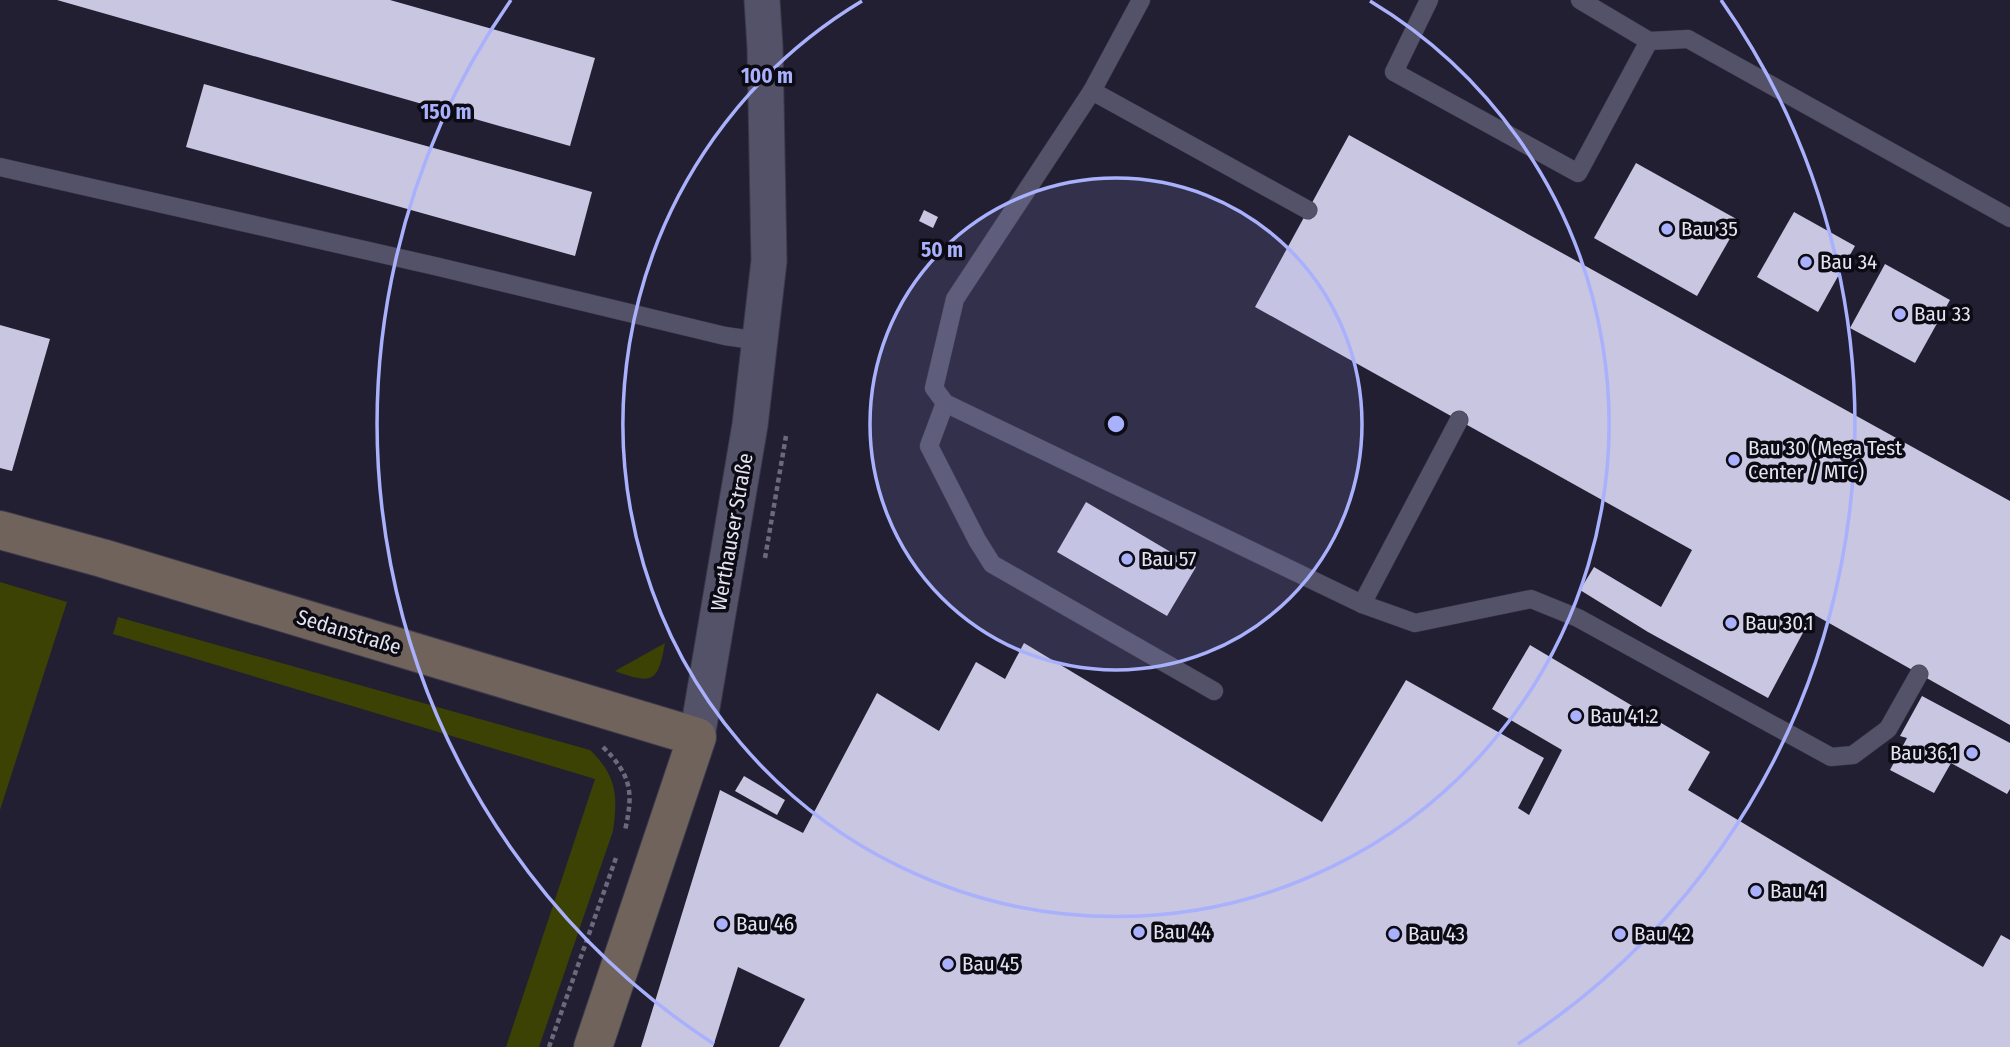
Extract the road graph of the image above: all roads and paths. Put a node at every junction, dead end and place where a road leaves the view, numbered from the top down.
1 (762, 0) edge
2 (1141, 0) edge
3 (1429, 0) edge
4 (1580, 0) edge
5 (1649, 41) junction
6 (1092, 91) junction
7 (0, 167) edge
8 (1308, 210) dead end
9 (2010, 218) edge
10 (760, 341) junction
11 (945, 403) junction
12 (1459, 420) dead end
13 (0, 530) edge
14 (1362, 604) junction
15 (1919, 674) dead end
16 (1214, 691) dead end
17 (697, 737) junction
18 (597, 741) dead end
19 (621, 841) dead end
20 (617, 854) dead end
21 (549, 1047) edge
22 (593, 1047) edge

1 - 10 street, Werthauser Straße
2 - 6 lane
3 - 5 lane
4 - 5 lane
5 - 9 lane
6 - 8 lane
6 - 11 lane
7 - 10 lane
10 - 17 street, Werthauser Straße
11 - 14 lane
11 - 16 lane
12 - 14 lane
13 - 17 main road, Sedanstraße
14 - 15 lane
17 - 22 main road, Werthauser Straße
18 - 19 path
20 - 21 path

